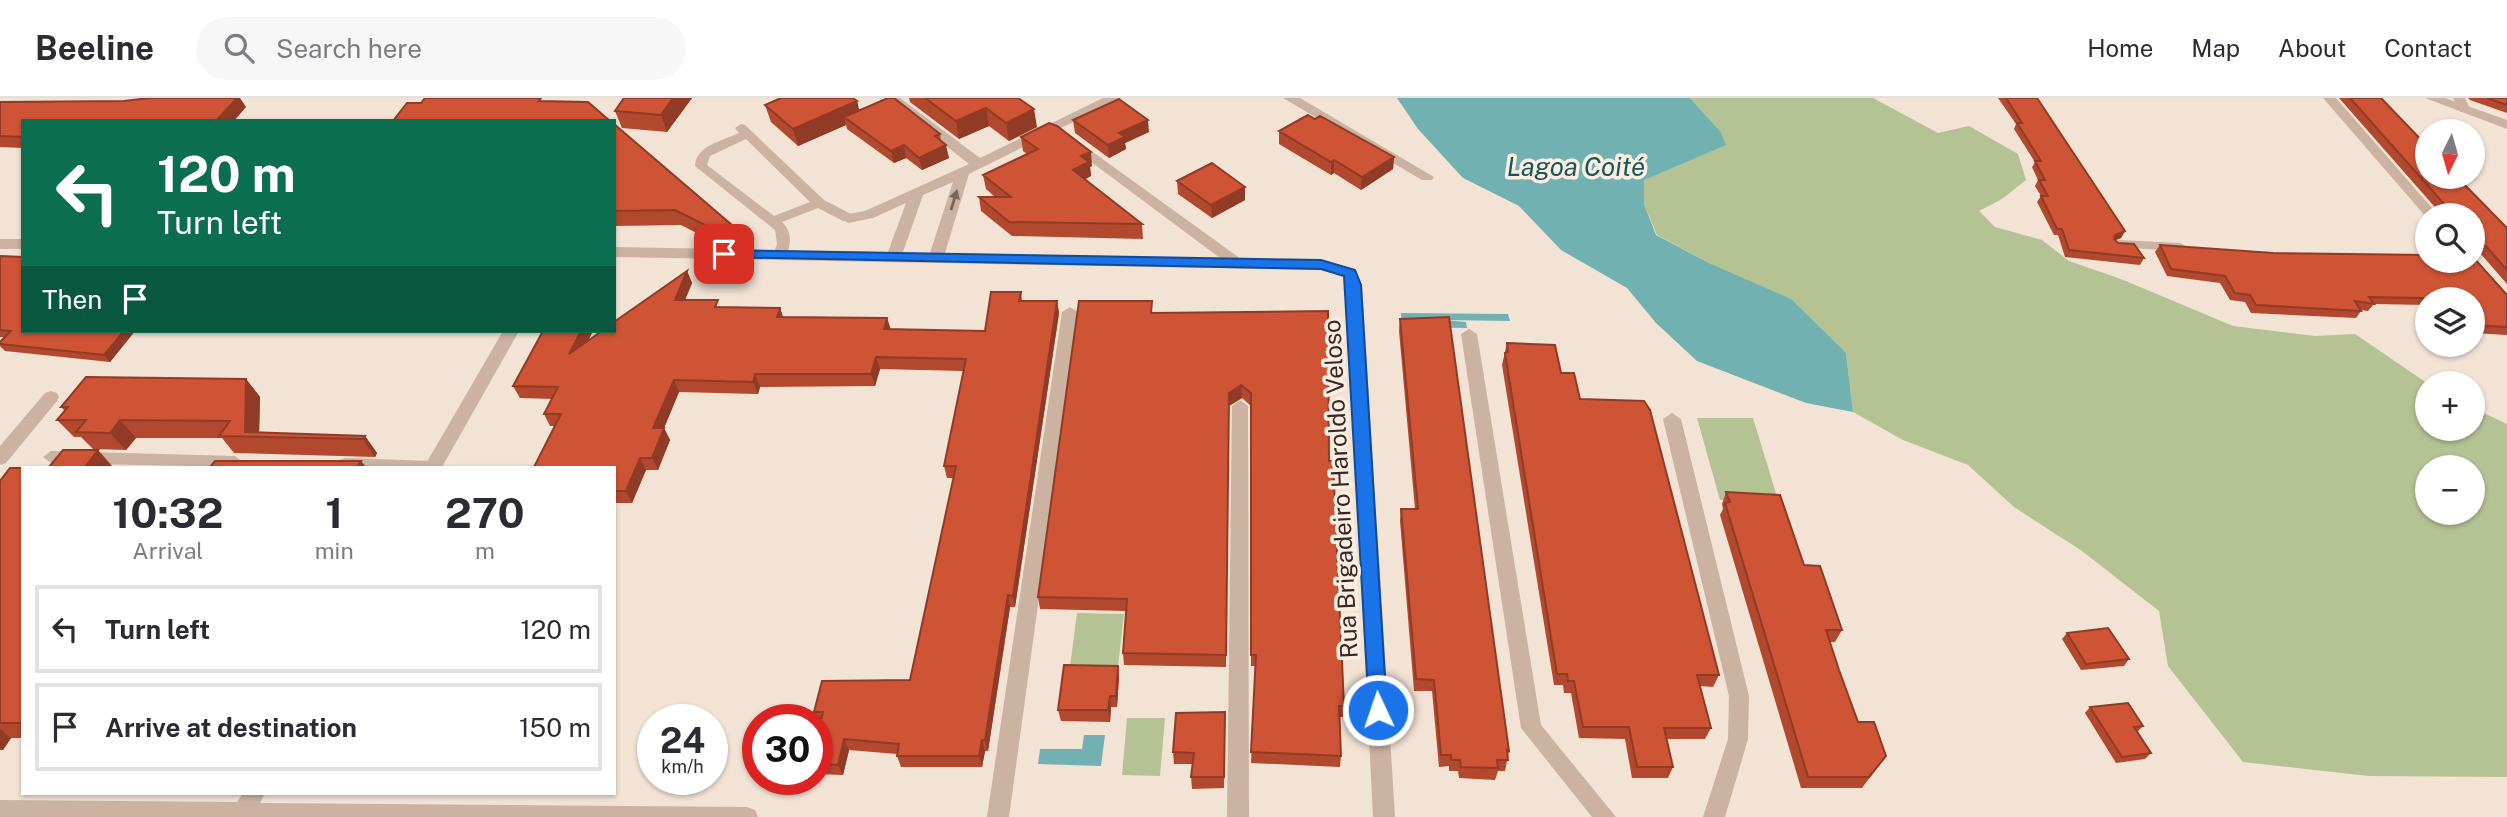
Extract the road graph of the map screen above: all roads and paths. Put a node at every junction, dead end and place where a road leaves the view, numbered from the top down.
1 (892, 98) edge
2 (1114, 98) edge
3 (1290, 98) edge
4 (2329, 98) edge
5 (2432, 98) edge
6 (1094, 102) edge
7 (2461, 104) edge
8 (2507, 125) edge
9 (1054, 127) junction
10 (978, 164) junction
11 (963, 172) junction
12 (1427, 177) dead end
13 (917, 193) junction
14 (819, 203) junction
15 (2421, 203) edge
16 (848, 218) joint
17 (773, 221) junction
18 (0, 244) edge
19 (21, 244) edge
20 (2119, 244) edge
21 (2200, 248) edge
22 (616, 252) edge
23 (780, 255) junction
24 (894, 256) junction
25 (936, 258) junction
26 (1238, 264) junction
27 (1070, 312) dead end
28 (510, 333) edge
29 (1469, 334) dead end
30 (51, 397) dead end
31 (1240, 406) dead end
32 (1672, 419) dead end
33 (51, 457) dead end
34 (0, 458) edge
35 (256, 462) edge
36 (324, 464) edge
37 (397, 466) edge
38 (434, 466) edge
39 (253, 795) edge
40 (0, 810) edge
41 (67, 814) edge
42 (241, 815) edge
43 (747, 817) edge
44 (998, 817) edge
45 (1238, 817) edge
46 (1384, 817) edge
47 (1605, 817) edge
48 (1714, 817) edge

1 - 10 street
2 - 6 street
3 - 12 street
4 - 15 lane
5 - 7 street
6 - 9 street
7 - 8 street
9 - 10 street
9 - 26 street
10 - 11 street
11 - 13 street
25 -> 11 street
13 - 16 street
13 - 24 street
14 - 16 lane
14 - 17 lane
14 - 17 lane
17 - 23 lane
18 - 19 street
20 - 21 lane
22 - 23 street
23 - 24 street
24 - 25 street
25 - 26 street
26 - 46 street, Rua Brigadeiro Haroldo Veloso
27 - 44 street
28 - 38 street
29 - 47 street
30 - 34 street
31 - 45 street
32 - 48 street
33 - 35 lane
36 - 37 lane
39 - 42 street
40 - 41 street
41 - 42 street
42 - 43 street

